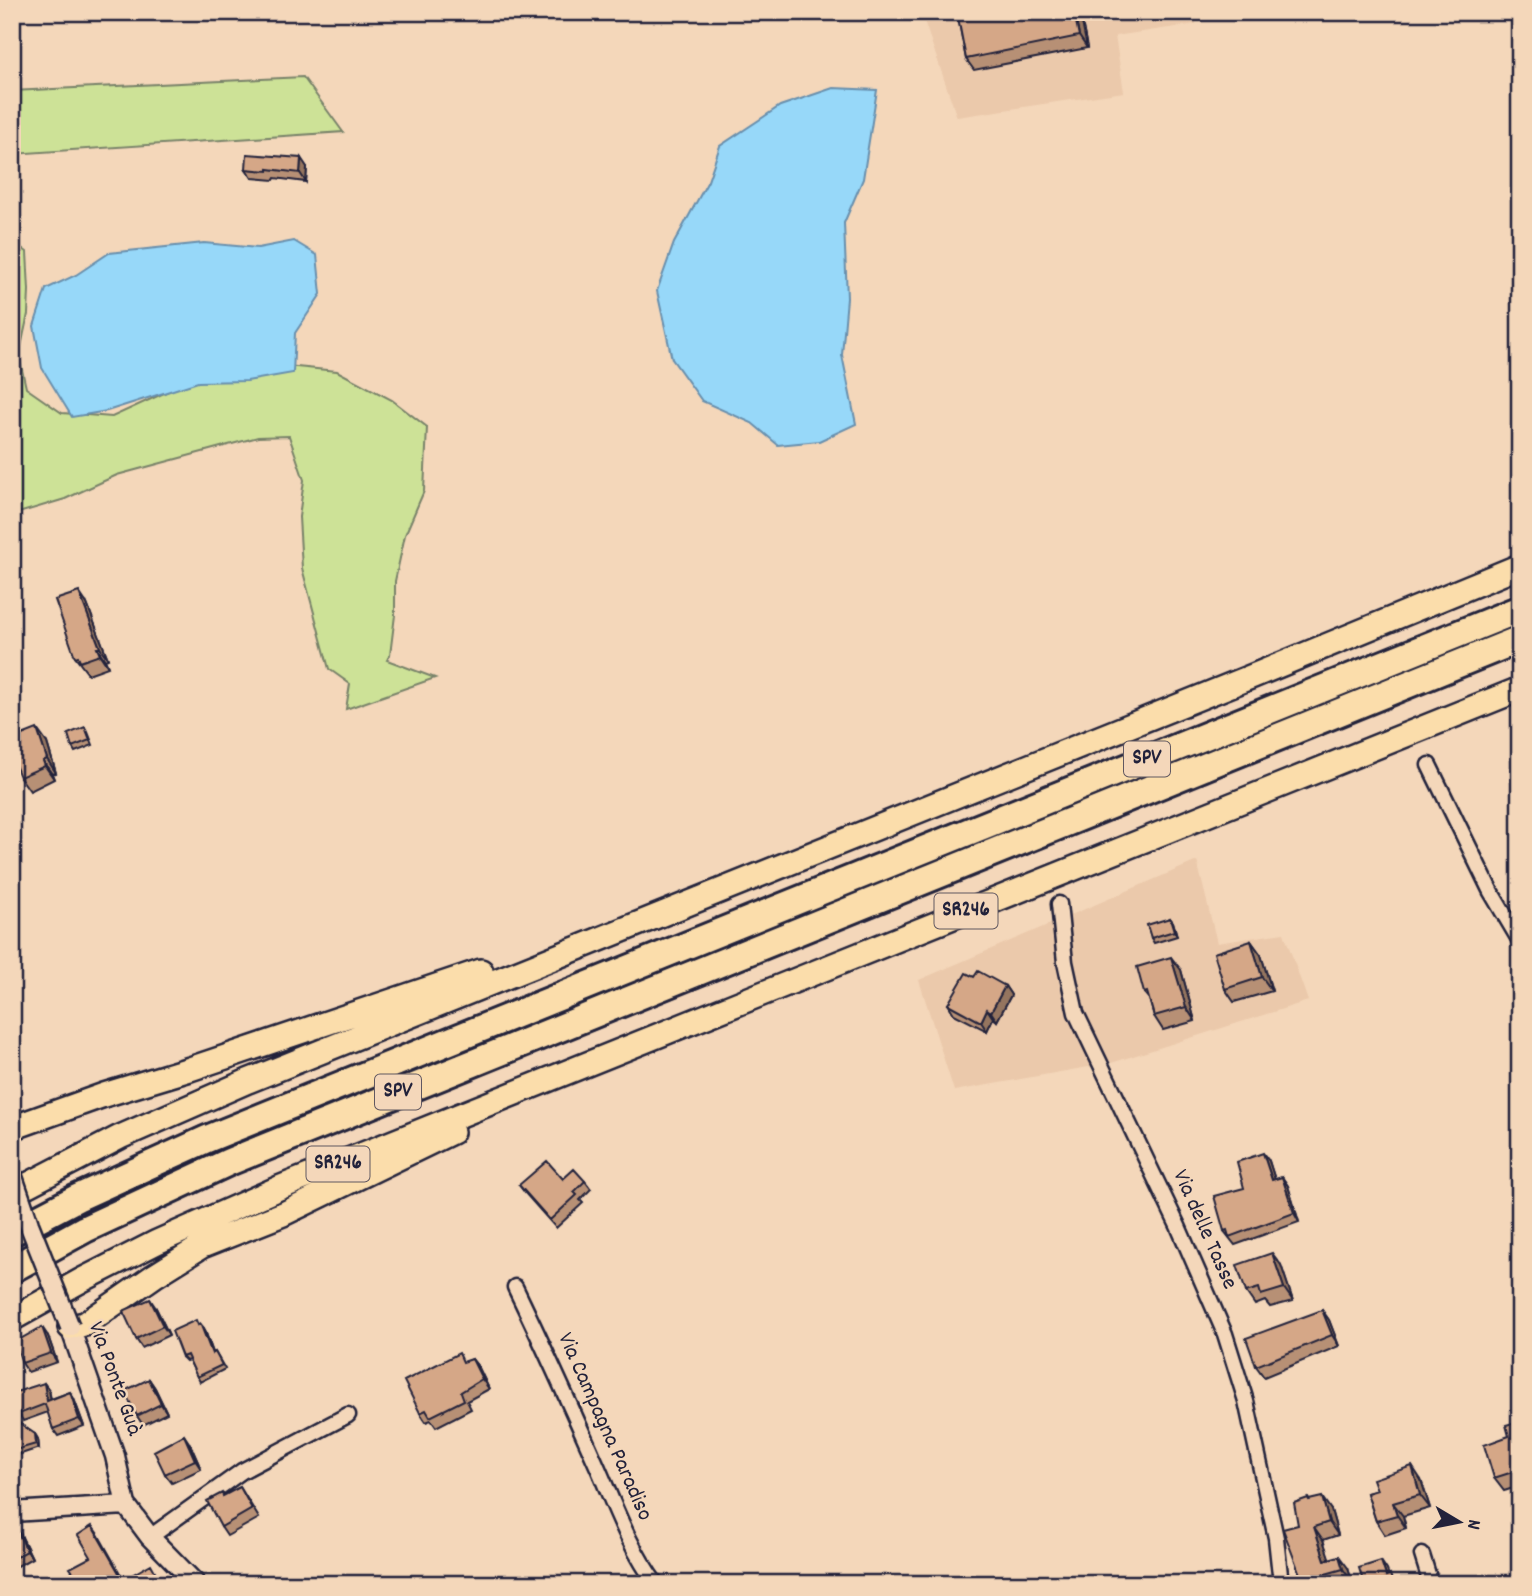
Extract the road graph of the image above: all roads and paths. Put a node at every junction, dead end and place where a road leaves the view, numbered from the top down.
1 (1520, 566) edge
2 (1520, 609) edge
3 (1520, 639) edge
4 (1520, 689) edge
5 (1429, 765) dead end
6 (1059, 904) dead end
7 (635, 923) junction
8 (1520, 942) edge
9 (673, 1030) junction
10 (12, 1128) edge
11 (12, 1174) edge
12 (12, 1192) edge
13 (12, 1232) edge
14 (12, 1269) edge
15 (515, 1287) dead end
16 (12, 1319) edge
17 (70, 1328) junction
18 (348, 1415) dead end
19 (126, 1505) junction
20 (12, 1512) edge
21 (150, 1537) junction
22 (1422, 1555) dead end
23 (196, 1584) edge
24 (656, 1584) edge
25 (1281, 1584) edge
26 (1431, 1584) edge

1 - 7 highway
2 - 13 highway, SPV
3 - 14 highway, SPV
4 - 9 highway, SR246
5 - 8 street
6 - 25 street, Via delle Tasse
7 - 10 highway
7 - 12 highway
9 - 16 highway, SR246
9 - 17 highway
11 - 17 street, Via Ponte Guà, bridge
15 - 24 street, Via Campagna Paradiso
17 - 19 street, Via Ponte Guà
18 - 21 street
19 - 20 street
19 - 21 street, Via Ponte Guà
21 - 23 street, Via Ponte Guà
22 - 26 street

